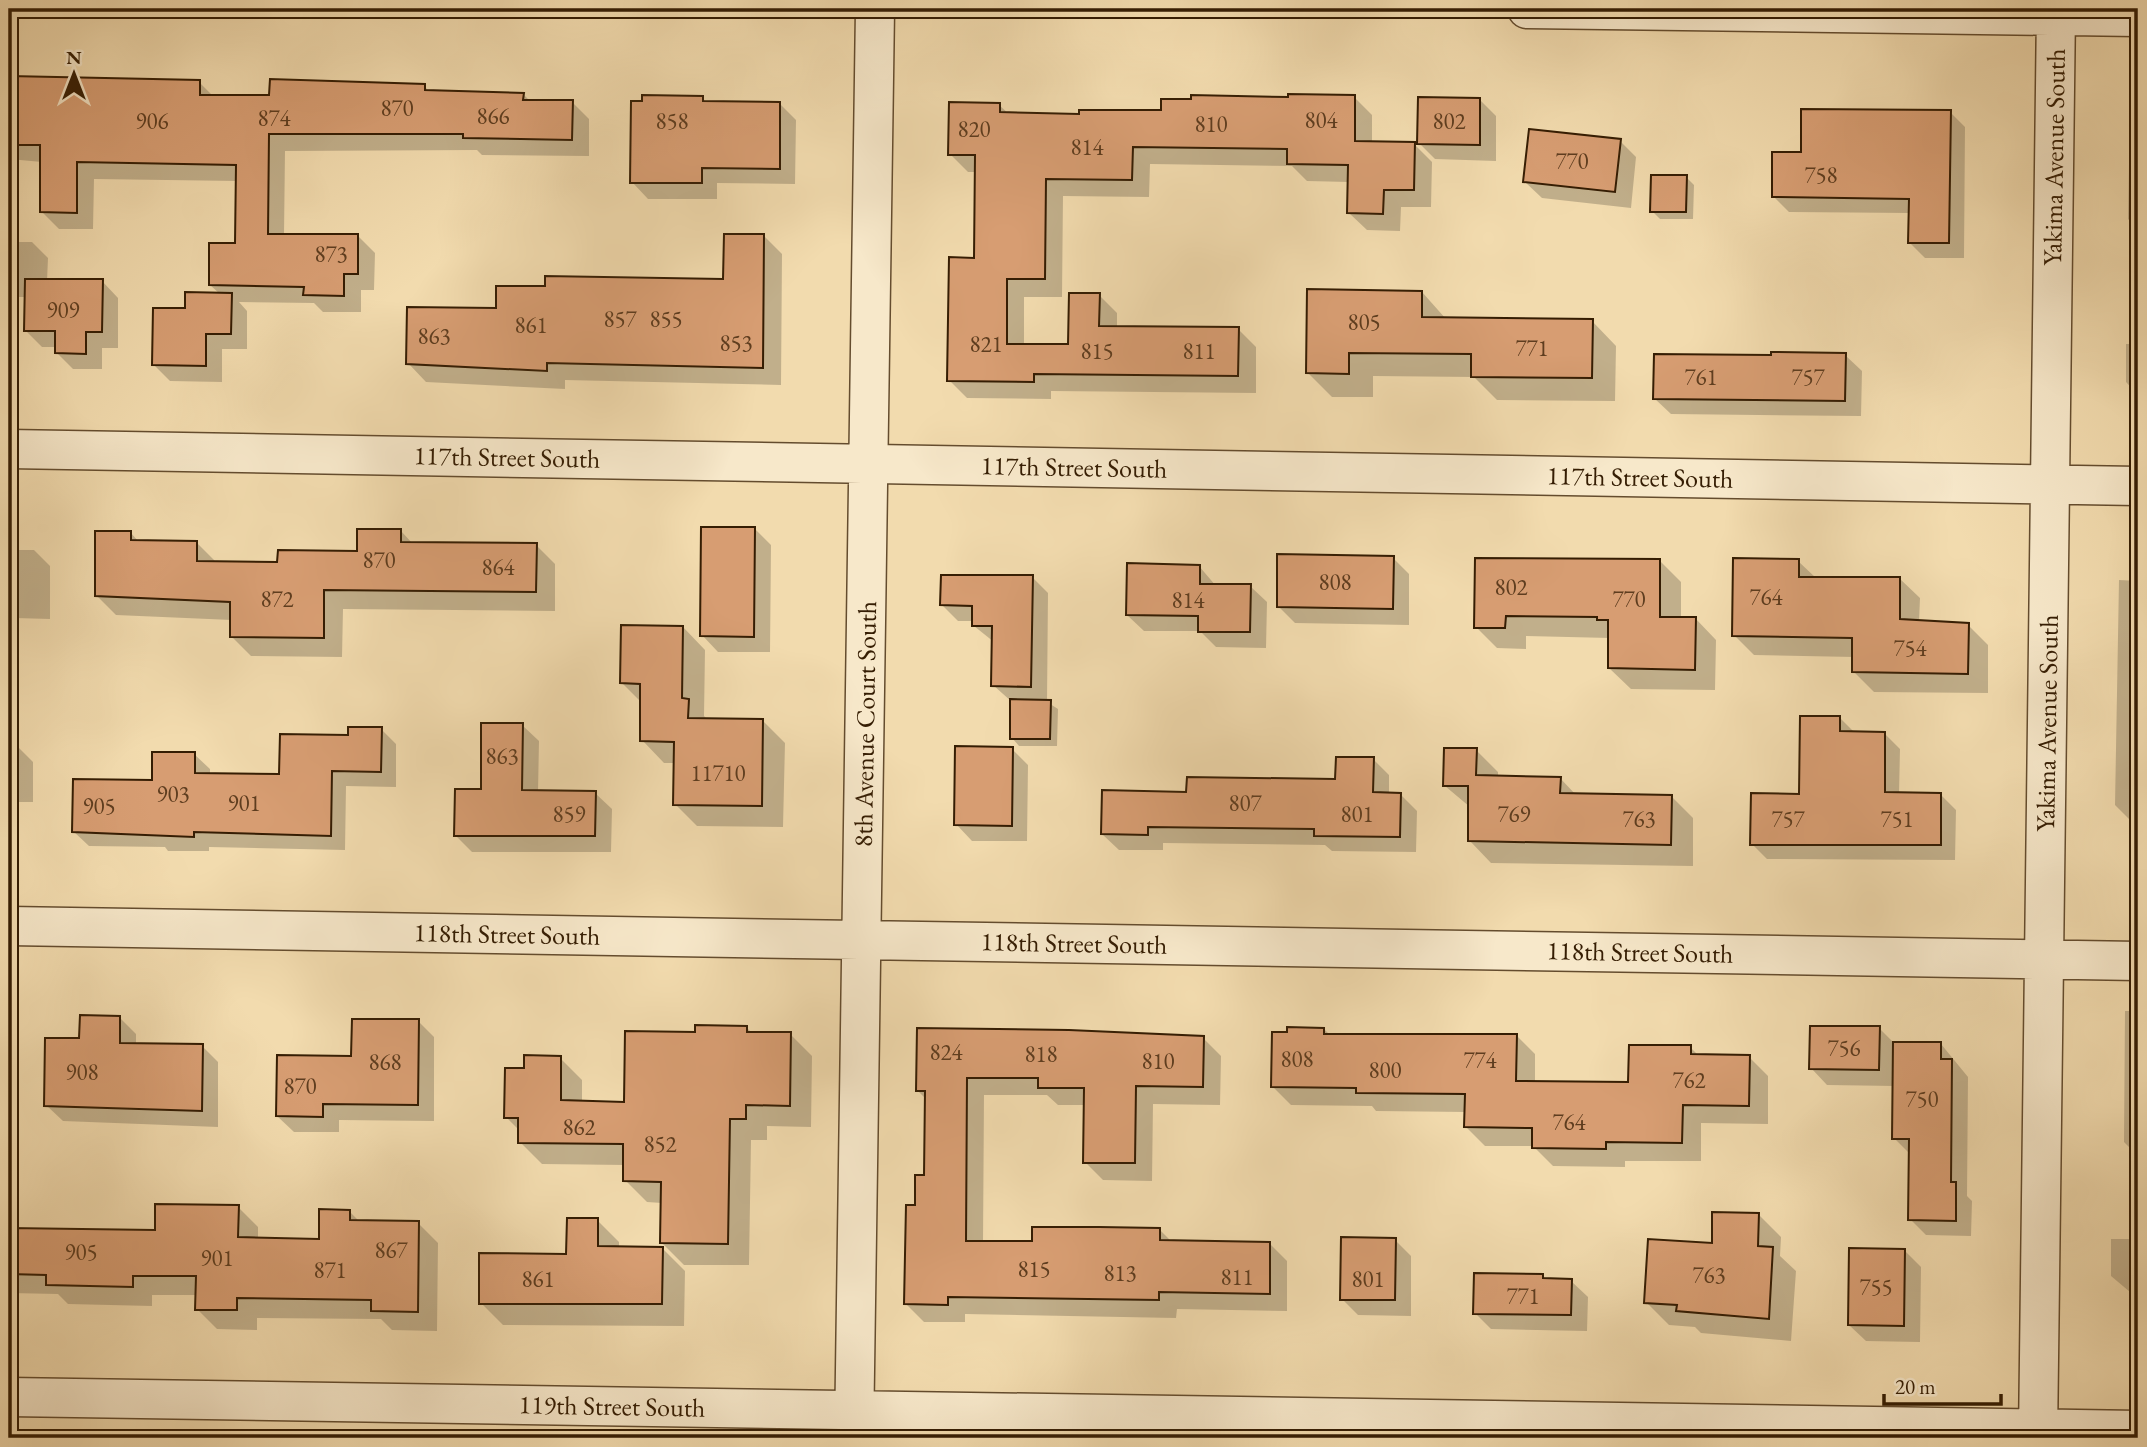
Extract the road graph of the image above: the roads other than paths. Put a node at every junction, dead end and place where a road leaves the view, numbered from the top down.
1 (875, 9) edge
2 (1527, 9) edge
3 (2056, 12) edge
4 (2138, 17) edge
5 (9, 449) edge
6 (869, 463) junction
7 (2050, 484) junction
8 (2138, 486) edge
9 (9, 926) edge
10 (862, 939) junction
11 (2044, 959) junction
12 (2138, 961) edge
13 (9, 1396) edge
14 (854, 1424) edge
15 (2138, 1430) edge
16 (2038, 1433) edge

1 - 6 street, 8th Avenue Court South
2 - 3 street
3 - 4 street
3 - 7 street, Yakima Avenue South
5 - 6 street, 117th Street South
6 - 7 street, 117th Street South
6 - 10 street, 8th Avenue Court South
7 - 8 street, 117th Street South
7 - 11 street, Yakima Avenue South
9 - 10 street, 118th Street South
10 - 11 street, 118th Street South
10 - 14 street, 8th Avenue Court South
11 - 12 street, 118th Street South
11 - 16 street, Yakima Avenue South
13 - 14 street, 119th Street South
14 - 16 street, 119th Street South
15 - 16 street, 119th Street South

